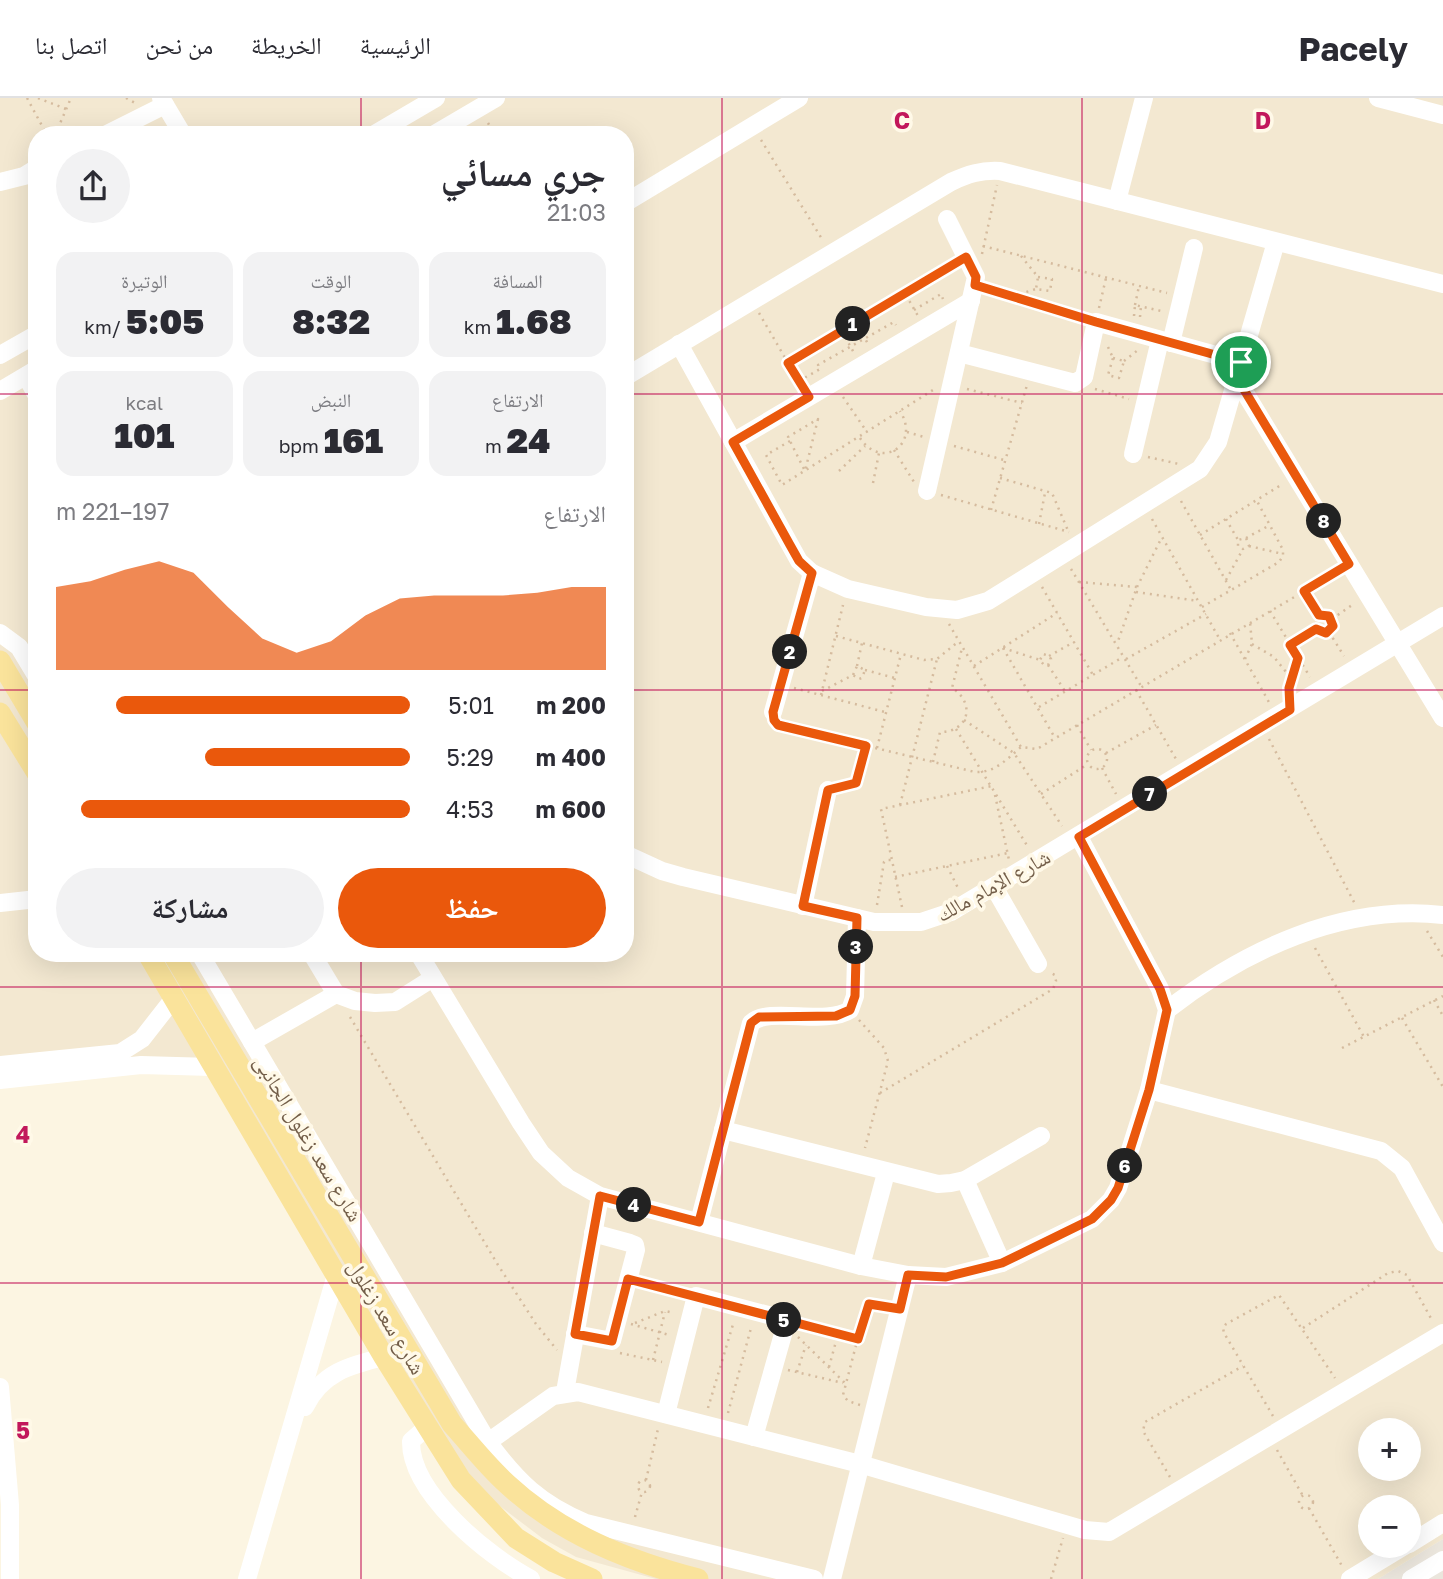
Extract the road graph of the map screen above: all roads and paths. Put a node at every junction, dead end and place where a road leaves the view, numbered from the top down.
1 (27, 98) edge
2 (38, 98) edge
3 (71, 98) edge
4 (436, 98) edge
5 (496, 98) edge
6 (799, 98) edge
7 (1144, 98) edge
8 (1378, 98) edge
9 (163, 102) edge
10 (66, 109) junction
11 (1443, 115) edge
12 (42, 126) edge
13 (59, 126) edge
14 (121, 126) edge
15 (178, 126) edge
16 (388, 126) edge
17 (448, 126) edge
18 (753, 126) junction
19 (1000, 172) junction
20 (28, 174) edge
21 (0, 181) edge
22 (634, 198) edge
23 (1117, 201) junction
24 (947, 219) dead end
25 (1276, 242) junction
26 (983, 246) junction
27 (1194, 248) dead end
28 (831, 254) junction
29 (1021, 256) junction
30 (966, 257) junction
31 (1038, 277) junction
32 (1106, 278) junction
33 (1443, 284) edge
34 (1139, 286) junction
35 (974, 288) junction
36 (1036, 289) junction
37 (905, 294) junction
38 (1012, 296) junction
39 (944, 300) dead end
40 (752, 301) junction
41 (1135, 305) junction
42 (1141, 306) junction
43 (1180, 306) junction
44 (914, 310) junction
45 (906, 320) dead end
46 (856, 322) junction
47 (1096, 322) junction
48 (924, 328) junction
49 (842, 331) junction
50 (865, 338) junction
51 (28, 339) edge
52 (1165, 341) junction
53 (679, 344) junction
54 (850, 346) junction
55 (959, 353) junction
56 (0, 355) edge
57 (868, 362) junction
58 (788, 363) junction
59 (1239, 370) junction
60 (1031, 371) junction
61 (634, 372) edge
62 (28, 374) edge
63 (1119, 378) joint
64 (799, 381) junction
65 (953, 381) junction
66 (834, 382) junction
67 (1075, 383) junction
68 (0, 391) edge
69 (809, 397) junction
70 (1021, 403) junction
71 (1145, 404) junction
72 (900, 411) junction
73 (867, 432) junction
74 (907, 432) junction
75 (860, 438) junction
76 (790, 440) junction
77 (939, 441) junction
78 (733, 442) junction
79 (865, 446) junction
80 (894, 450) junction
81 (879, 453) junction
82 (1133, 454) joint
83 (1005, 461) junction
84 (1200, 469) junction
85 (805, 471) junction
86 (839, 471) dead end
87 (1296, 476) junction
88 (1000, 478) junction
89 (873, 483) dead end
90 (1172, 486) junction
91 (927, 491) junction
92 (1046, 491) junction
93 (1257, 501) junction
94 (1144, 504) junction
95 (991, 510) junction
96 (1226, 519) junction
97 (1039, 524) junction
98 (1270, 525) junction
99 (1069, 533) junction
100 (1200, 535) junction
101 (1162, 536) junction
102 (1089, 538) junction
103 (1246, 538) junction
104 (1238, 540) junction
105 (1249, 547) junction
106 (1243, 549) junction
107 (1283, 554) junction
108 (1062, 555) junction
109 (1349, 564) junction
110 (812, 573) junction
111 (1033, 573) junction
112 (1226, 580) junction
113 (1079, 582) junction
114 (1138, 587) junction
115 (848, 589) junction
116 (1231, 590) junction
117 (1304, 591) junction
118 (1136, 592) junction
119 (1368, 594) junction
120 (1198, 601) junction
121 (1202, 607) junction
122 (941, 610) junction
123 (1270, 611) junction
124 (1057, 613) junction
125 (1206, 614) junction
126 (1319, 615) junction
127 (1443, 616) edge
128 (1332, 619) junction
129 (1250, 622) junction
130 (1316, 629) junction
131 (1329, 632) junction
132 (0, 633) edge
133 (1230, 633) junction
134 (835, 636) junction
135 (1220, 639) junction
136 (959, 641) junction
137 (1074, 642) junction
138 (862, 643) junction
139 (1252, 644) junction
140 (1290, 645) junction
141 (1399, 645) junction
142 (1117, 646) junction
143 (962, 647) junction
144 (1003, 648) junction
145 (901, 654) junction
146 (1049, 656) junction
147 (1124, 658) junction
148 (1298, 658) junction
149 (937, 659) junction
150 (1245, 659) junction
151 (1040, 660) junction
152 (0, 661) edge
153 (28, 662) edge
154 (1048, 665) junction
155 (857, 666) junction
156 (974, 666) junction
157 (865, 670) junction
158 (1354, 671) junction
159 (1093, 675) junction
160 (853, 676) junction
161 (1290, 677) junction
162 (895, 678) junction
163 (781, 684) junction
164 (1141, 686) junction
165 (1136, 690) junction
166 (1065, 691) junction
167 (1320, 692) junction
168 (821, 693) junction
169 (1038, 707) junction
170 (28, 708) edge
171 (773, 712) joint
172 (886, 712) junction
173 (0, 713) edge
174 (1277, 718) junction
175 (1443, 718) edge
176 (964, 720) junction
177 (1077, 725) junction
178 (1156, 725) junction
179 (956, 729) junction
180 (1055, 738) junction
181 (866, 746) junction
182 (1021, 747) junction
183 (877, 748) junction
184 (1091, 750) junction
185 (1014, 753) junction
186 (1106, 753) junction
187 (912, 757) junction
188 (28, 758) edge
189 (933, 762) junction
190 (1088, 764) junction
191 (1102, 768) junction
192 (983, 773) junction
193 (1184, 774) junction
194 (992, 786) junction
195 (828, 790) joint
196 (995, 791) junction
197 (1041, 794) junction
198 (900, 805) junction
199 (1125, 810) junction
200 (1076, 839) junction
201 (1008, 853) junction
202 (634, 858) edge
203 (892, 860) junction
204 (1037, 862) junction
205 (947, 866) junction
206 (1012, 876) junction
207 (895, 877) junction
208 (994, 887) junction
209 (28, 900) edge
210 (0, 903) edge
211 (965, 904) junction
212 (803, 906) junction
213 (1417, 913) junction
214 (1443, 915) edge
215 (1362, 918) junction
216 (865, 920) junction
217 (905, 923) junction
218 (1306, 932) junction
219 (1443, 957) edge
220 (153, 962) edge
221 (177, 962) edge
222 (205, 962) edge
223 (317, 962) edge
224 (424, 962) edge
225 (1038, 964) joint
226 (433, 978) junction
227 (336, 994) junction
228 (1443, 996) edge
229 (174, 998) junction
230 (1434, 1000) junction
231 (850, 1010) junction
232 (1167, 1010) junction
233 (1443, 1016) edge
234 (350, 1017) dead end
235 (1402, 1017) junction
236 (1364, 1037) junction
237 (252, 1042) junction
238 (1342, 1048) dead end
239 (0, 1065) edge
240 (212, 1067) junction
241 (0, 1080) edge
242 (1443, 1087) edge
243 (1149, 1090) junction
244 (880, 1093) junction
245 (723, 1130) junction
246 (1041, 1136) dead end
247 (283, 1161) junction
248 (860, 1166) junction
249 (886, 1173) junction
250 (965, 1180) junction
251 (600, 1196) junction
252 (699, 1222) junction
253 (593, 1233) junction
254 (1443, 1243) edge
255 (1002, 1263) junction
256 (861, 1266) junction
257 (336, 1275) junction
258 (908, 1275) junction
259 (628, 1279) junction
260 (696, 1296) junction
261 (737, 1307) junction
262 (900, 1309) junction
263 (665, 1311) junction
264 (756, 1312) junction
265 (691, 1316) junction
266 (787, 1323) junction
267 (631, 1324) junction
268 (1302, 1328) junction
269 (660, 1332) junction
270 (575, 1334) junction
271 (838, 1334) junction
272 (1441, 1334) edge
273 (685, 1339) junction
274 (858, 1339) junction
275 (622, 1343) junction
276 (806, 1344) junction
277 (384, 1357) junction
278 (653, 1360) junction
279 (569, 1366) junction
280 (678, 1366) junction
281 (774, 1366) junction
282 (1243, 1366) junction
283 (829, 1367) junction
284 (797, 1372) junction
285 (846, 1384) junction
286 (0, 1387) edge
287 (565, 1392) junction
288 (1345, 1392) junction
289 (874, 1410) junction
290 (664, 1414) junction
291 (703, 1424) junction
292 (426, 1427) junction
293 (723, 1430) junction
294 (1276, 1434) junction
295 (754, 1437) junction
296 (488, 1442) junction
297 (860, 1464) junction
298 (646, 1480) junction
299 (642, 1492) junction
300 (1179, 1492) junction
301 (1303, 1496) junction
302 (1309, 1508) junction
303 (1443, 1523) edge
304 (1067, 1525) junction
305 (631, 1534) junction
306 (1421, 1536) edge
307 (1384, 1558) edge
308 (1443, 1560) edge
309 (10, 1579) edge
310 (247, 1579) edge
311 (257, 1579) edge
312 (530, 1579) edge
313 (592, 1579) edge
314 (698, 1579) edge
315 (814, 1579) edge
316 (832, 1579) edge
317 (1051, 1579) edge
318 (1350, 1579) edge
319 (1411, 1579) edge

1 - 12 path
2 - 10 path
3 - 10 path
4 - 16 street
5 - 17 street
6 - 18 street
7 - 23 street
8 - 11 street
9 - 14 street
9 - 15 street
10 - 13 path
18 - 22 street
18 - 28 path
19 - 23 street
19 - 26 path
19 - 28 street
20 - 21 street
23 - 25 street
24 - 30 street
25 - 33 street
25 - 59 street
26 - 29 path
26 - 35 path
27 - 43 street
28 - 40 street
29 - 31 path
29 - 32 path
30 - 35 street
30 - 37 path
31 - 36 path
31 - 36 path
32 - 34 path
32 - 47 path
34 - 41 path
34 - 43 path
35 - 38 path
35 - 48 street
35 - 55 street
36 - 38 path
37 - 44 path
37 - 46 path
38 - 47 path
39 - 44 path
40 - 53 street
40 - 58 path
41 - 42 path
41 - 42 path
42 - 43 path
43 - 52 street
44 - 48 path
45 - 50 path
46 - 49 path
46 - 50 path
47 - 52 street
47 - 67 street
48 - 57 street
49 - 54 path
49 - 58 path
50 - 54 path
50 - 57 path
51 - 56 street
52 - 59 street
52 - 71 street
53 - 61 street
53 - 78 street
54 - 57 path
54 - 64 path
55 - 60 street
55 - 65 street
57 - 66 street
58 - 64 path
59 - 84 street
59 - 87 street
60 - 67 street
60 - 70 path
62 - 68 street
63 - 63 path
64 - 69 path
65 - 70 path
65 - 72 path
65 - 77 street
66 - 69 street
66 - 73 path
67 - 71 path
69 - 78 street
70 - 83 path
71 - 82 street
72 - 73 path
72 - 74 path
73 - 75 path
74 - 77 path
74 - 80 path
75 - 79 path
75 - 85 path
76 - 85 path
76 - 85 path
76 - 85 path
77 - 83 path
77 - 91 street
78 - 110 street
79 - 81 path
79 - 86 path
80 - 81 path
80 - 91 path
81 - 89 path
82 - 84 path
83 - 88 path
84 - 90 street
87 - 93 path
87 - 109 street
88 - 92 path
88 - 95 path
90 - 94 street
90 - 100 path
91 - 95 path
92 - 97 path
92 - 99 path
93 - 96 path
93 - 98 path
94 - 101 path
94 - 102 street
95 - 97 path
96 - 100 path
96 - 104 path
97 - 99 path
98 - 103 path
98 - 107 path
99 - 102 path
100 - 112 path
101 - 114 path
101 - 120 path
102 - 108 street
103 - 104 path
103 - 105 path
104 - 106 path
105 - 106 path
105 - 107 path
106 - 112 path
107 - 116 path
108 - 111 street
108 - 113 path
109 - 117 path
109 - 119 street
110 - 115 street
110 - 163 street
111 - 122 street
111 - 124 path
112 - 116 path
113 - 114 path
113 - 142 path
114 - 118 path
115 - 122 street
115 - 134 path
116 - 121 path
117 - 123 path
117 - 126 path
118 - 120 path
118 - 142 path
119 - 128 path
119 - 141 street
120 - 121 path
121 - 125 path
122 - 136 path
123 - 129 path
123 - 140 path
124 - 137 path
124 - 144 path
125 - 135 path
125 - 147 path
126 - 128 path
126 - 130 path
127 - 141 street, شارع الإمام مالك
128 - 131 path
129 - 133 path
129 - 139 path
130 - 131 path
130 - 140 path
131 - 158 path
132 - 153 street
133 - 135 path
133 - 150 path
134 - 138 path
134 - 168 path
135 - 164 path
136 - 143 path
136 - 149 path
137 - 146 path
137 - 159 path
138 - 145 path
138 - 155 path
139 - 150 path
139 - 161 path
140 - 148 path
141 - 158 street, شارع الإمام مالك
141 - 175 street
142 - 147 path
143 - 156 path
143 - 176 path
144 - 151 path
144 - 156 path
144 - 169 path
145 - 149 path
145 - 162 path
146 - 151 path
146 - 154 path
147 - 159 path
147 - 164 path
148 - 161 path
148 - 167 path
149 - 187 path
150 - 174 path
151 - 154 path
152 - 170 main road
154 - 166 path
155 - 157 path
155 - 160 path
156 - 182 path
157 - 160 path
157 - 162 path
158 - 167 street, شارع الإمام مالك
159 - 166 path
160 - 168 path
161 - 174 path
162 - 172 path
163 - 168 path
163 - 171 street
164 - 165 path
165 - 177 path
165 - 178 path
166 - 169 path
167 - 174 street, شارع الإمام مالك
168 - 172 path
169 - 180 path
171 - 181 path
172 - 183 path
173 - 188 main road
174 - 193 street, شارع الإمام مالك
174 - 215 path
176 - 179 path
176 - 185 path
177 - 180 path
177 - 184 path
178 - 186 path
178 - 193 path
179 - 189 path
179 - 192 path
180 - 182 path
181 - 183 path
181 - 195 path
182 - 185 path
183 - 187 path
184 - 186 path
184 - 190 path
185 - 192 path
185 - 197 path
186 - 191 path
187 - 189 path
187 - 198 path
189 - 192 path
190 - 191 path
190 - 197 path
191 - 199 path
192 - 194 path
193 - 199 street, شارع الإمام مالك
194 - 196 path
194 - 198 path
195 - 212 street
196 - 201 path
196 - 204 path
197 - 200 path
198 - 203 path
199 - 200 street, شارع الإمام مالك
200 - 204 street, شارع الإمام مالك
200 - 232 street
201 - 205 path
201 - 206 path
202 - 212 street, شارع الإمام مالك
203 - 207 path
203 - 216 path
204 - 206 street, شارع الإمام مالك
205 - 207 path
205 - 211 path
206 - 208 street, شارع الإمام مالك
207 - 217 path
208 - 211 street, شارع الإمام مالك
208 - 225 street
209 - 210 street
211 - 217 street, شارع الإمام مالك
212 - 216 street, شارع الإمام مالك
213 - 214 street
213 - 215 street
213 - 219 path
215 - 218 street
216 - 217 street, شارع الإمام مالك
216 - 231 street
218 - 232 street
218 - 236 path
220 - 229 main road, شارع سعد زغلول
221 - 247 main road, شارع سعد زغلول
222 - 237 street, شارع سعد زغلول الجانبى
223 - 227 street
224 - 226 street
225 - 244 path
226 - 227 street
226 - 251 street
227 - 237 street
228 - 230 path
229 - 239 street
229 - 240 main road, شارع سعد زغلول
230 - 233 path
230 - 235 path
231 - 244 path
231 - 245 street
232 - 243 street
234 - 279 path
235 - 236 path
235 - 242 path
236 - 238 path
237 - 296 street, شارع سعد زغلول الجانبى
240 - 241 street
240 - 247 main road, شارع سعد زغلول
243 - 254 street
243 - 255 street
244 - 248 path
245 - 248 street
245 - 252 street
246 - 250 street
247 - 257 main road, شارع سعد زغلول
247 - 314 main road, شارع سعد زغلول
248 - 249 street
249 - 250 street
249 - 256 street
250 - 255 street
251 - 252 street
251 - 253 street
252 - 256 street
253 - 259 street
253 - 270 street
255 - 258 street
256 - 258 street
257 - 277 main road, شارع سعد زغلول
257 - 310 street
258 - 262 street
259 - 260 path
259 - 275 street
260 - 261 street
260 - 265 street
261 - 264 street
261 - 291 path
262 - 274 path
262 - 289 street
263 - 265 path
263 - 267 path
263 - 269 path
264 - 266 street
264 - 293 path
265 - 273 street
266 - 271 path
266 - 276 path
266 - 281 street
267 - 269 path
267 - 275 path
268 - 272 path
268 - 282 path
268 - 288 path
269 - 273 path
269 - 278 path
270 - 275 street
270 - 279 street
271 - 274 path
271 - 283 path
272 - 288 street
273 - 280 street
274 - 285 path
275 - 278 path
276 - 283 path
276 - 284 path
277 - 292 main road, شارع سعد زغلول
277 - 311 street
278 - 280 path
279 - 287 street
280 - 290 street
281 - 284 path
281 - 295 street
282 - 294 path
282 - 300 path
283 - 285 path
284 - 285 path
285 - 289 path
286 - 309 street
287 - 290 street
287 - 296 street
288 - 294 street
289 - 297 street
290 - 291 street
290 - 298 path
291 - 293 street
292 - 312 street
292 - 313 main road, شارع سعد زغلول
293 - 295 street
294 - 300 street
294 - 301 path
295 - 297 street
296 - 305 street, شارع سعد زغلول الجانبى
297 - 304 street
297 - 316 street
298 - 299 path
298 - 299 path
299 - 305 path
300 - 304 street
301 - 302 path
301 - 302 path
302 - 318 path
303 - 306 street
304 - 317 path
305 - 315 street, شارع سعد زغلول الجانبى
307 - 318 street
308 - 319 street

